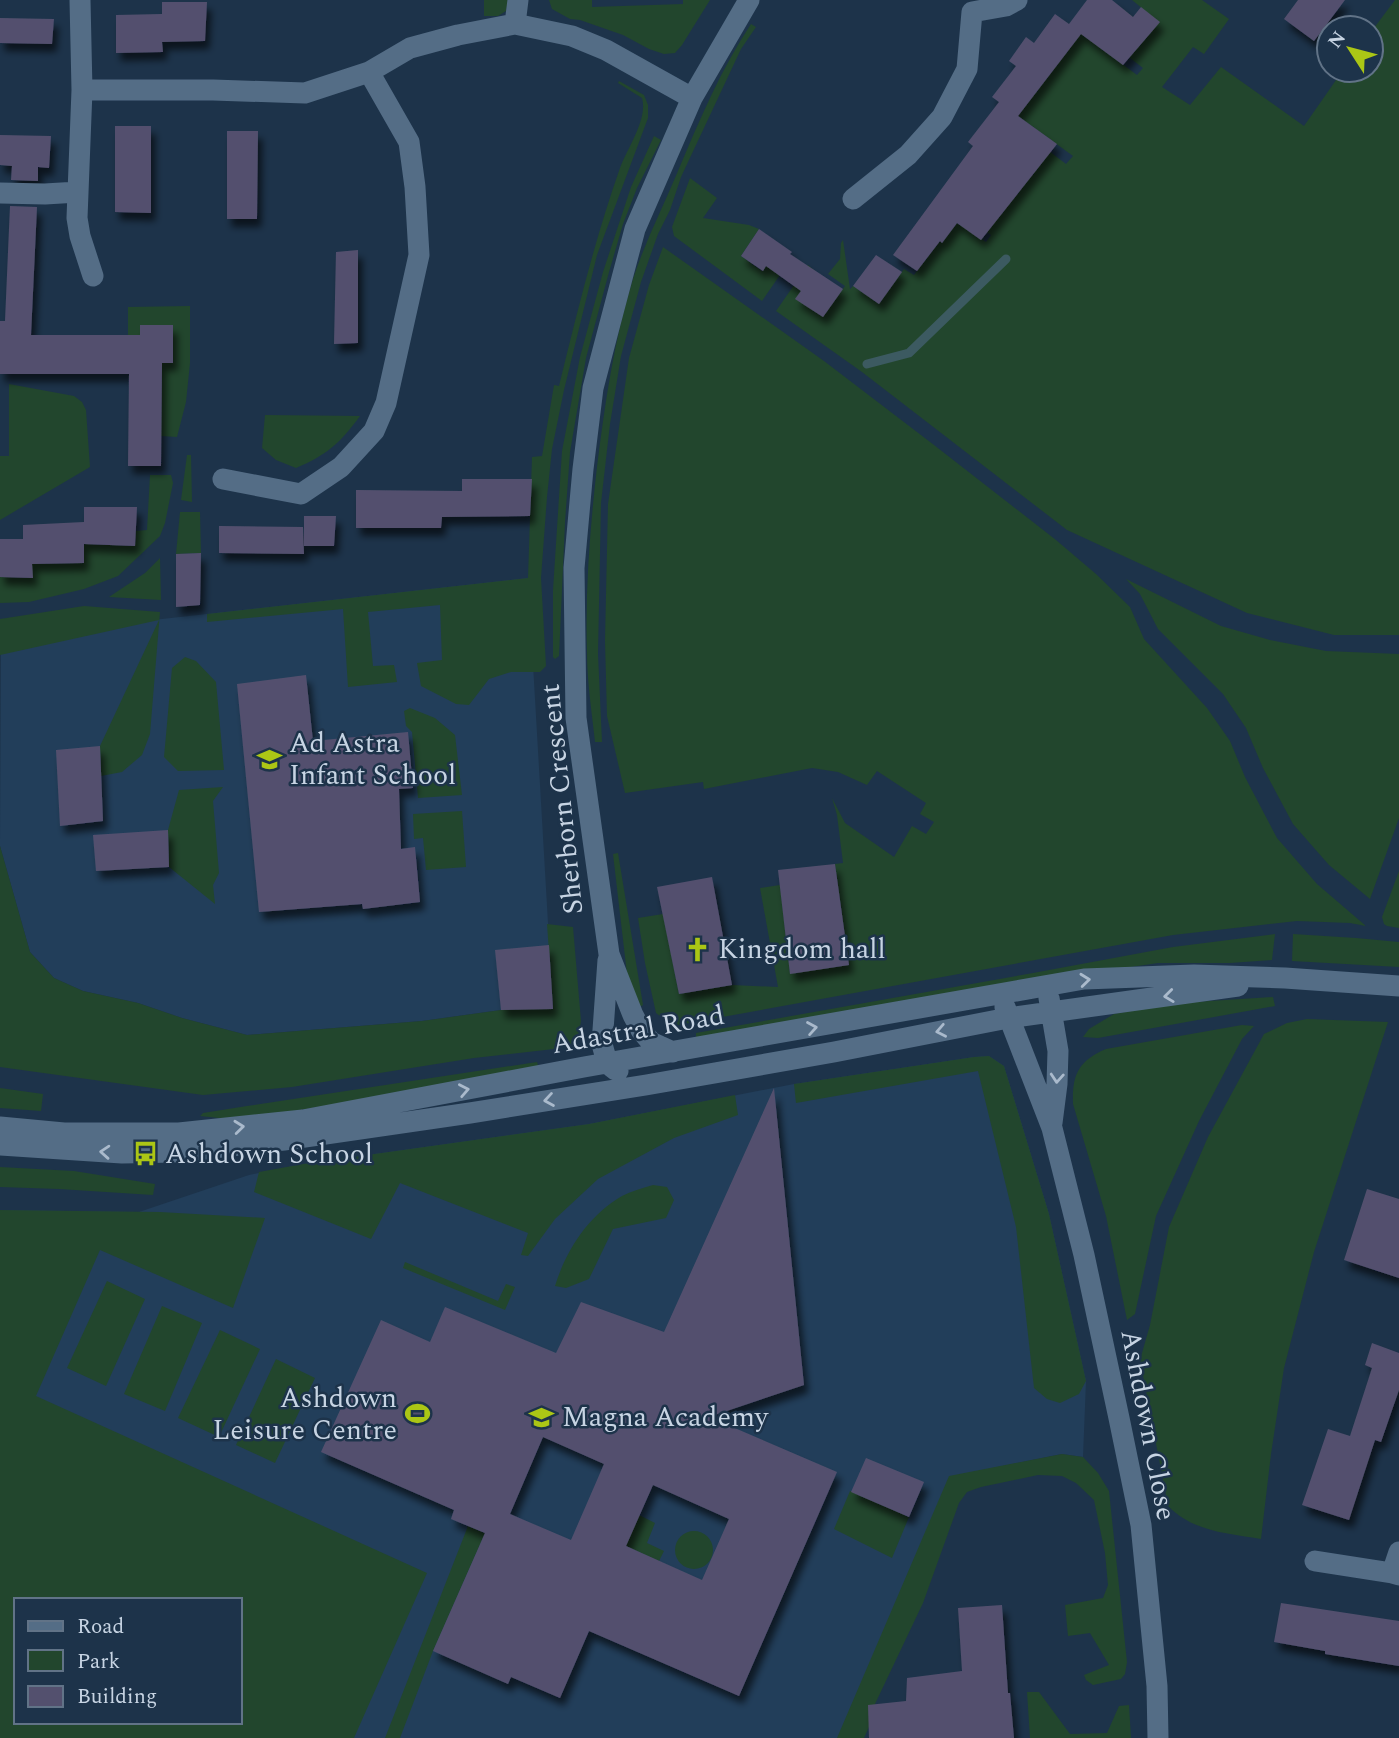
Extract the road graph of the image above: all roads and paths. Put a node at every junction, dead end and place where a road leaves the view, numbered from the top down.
1 (79, 0) edge
2 (518, 0) edge
3 (748, 0) edge
4 (1017, 0) edge
5 (964, 6) edge
6 (515, 24) junction
7 (369, 72) junction
8 (82, 90) junction
9 (692, 98) junction
10 (78, 192) junction
11 (0, 193) edge
12 (853, 200) dead end
13 (93, 276) dead end
14 (223, 479) dead end
15 (609, 954) junction
16 (1285, 978) junction
17 (1047, 986) junction
18 (1399, 986) edge
19 (1002, 994) junction
20 (1052, 1012) junction
21 (633, 1015) junction
22 (1008, 1018) junction
23 (673, 1052) junction
24 (834, 1052) junction
25 (617, 1060) junction
26 (597, 1093) junction
27 (0, 1127) edge
28 (1052, 1128) junction
29 (0, 1145) edge
30 (1399, 1552) edge
31 (1315, 1561) dead end
32 (1396, 1574) edge
33 (1158, 1738) edge

1 - 8 street
2 - 6 street
3 - 9 street, Sherborn Crescent
4 - 5 street
5 - 12 street
6 - 7 street
6 - 9 street
7 - 8 street
7 - 14 street
8 - 10 street
9 - 15 street, Sherborn Crescent
10 - 11 street
10 - 13 street
15 - 21 street, Sherborn Crescent
15 - 25 street, Sherborn Crescent
17 -> 16 street, Adastral Road
16 - 18 street, Adastral Road
16 -> 20 street, Adastral Road
17 - 19 street, Adastral Road
17 - 20 street
19 - 22 street
23 -> 19 street, Adastral Road
20 - 22 street, Adastral Road
20 -> 28 street
21 - 23 street, Sherborn Crescent
21 - 25 street, Sherborn Crescent
22 -> 24 street, Adastral Road
22 - 28 street
23 - 25 street, Adastral Road
24 - 25 street
24 - 26 street, Adastral Road
25 - 26 street
27 -> 25 street, Adastral Road
26 -> 29 street, Adastral Road
28 - 33 street, Ashdown Close
30 - 32 street
31 - 32 street

